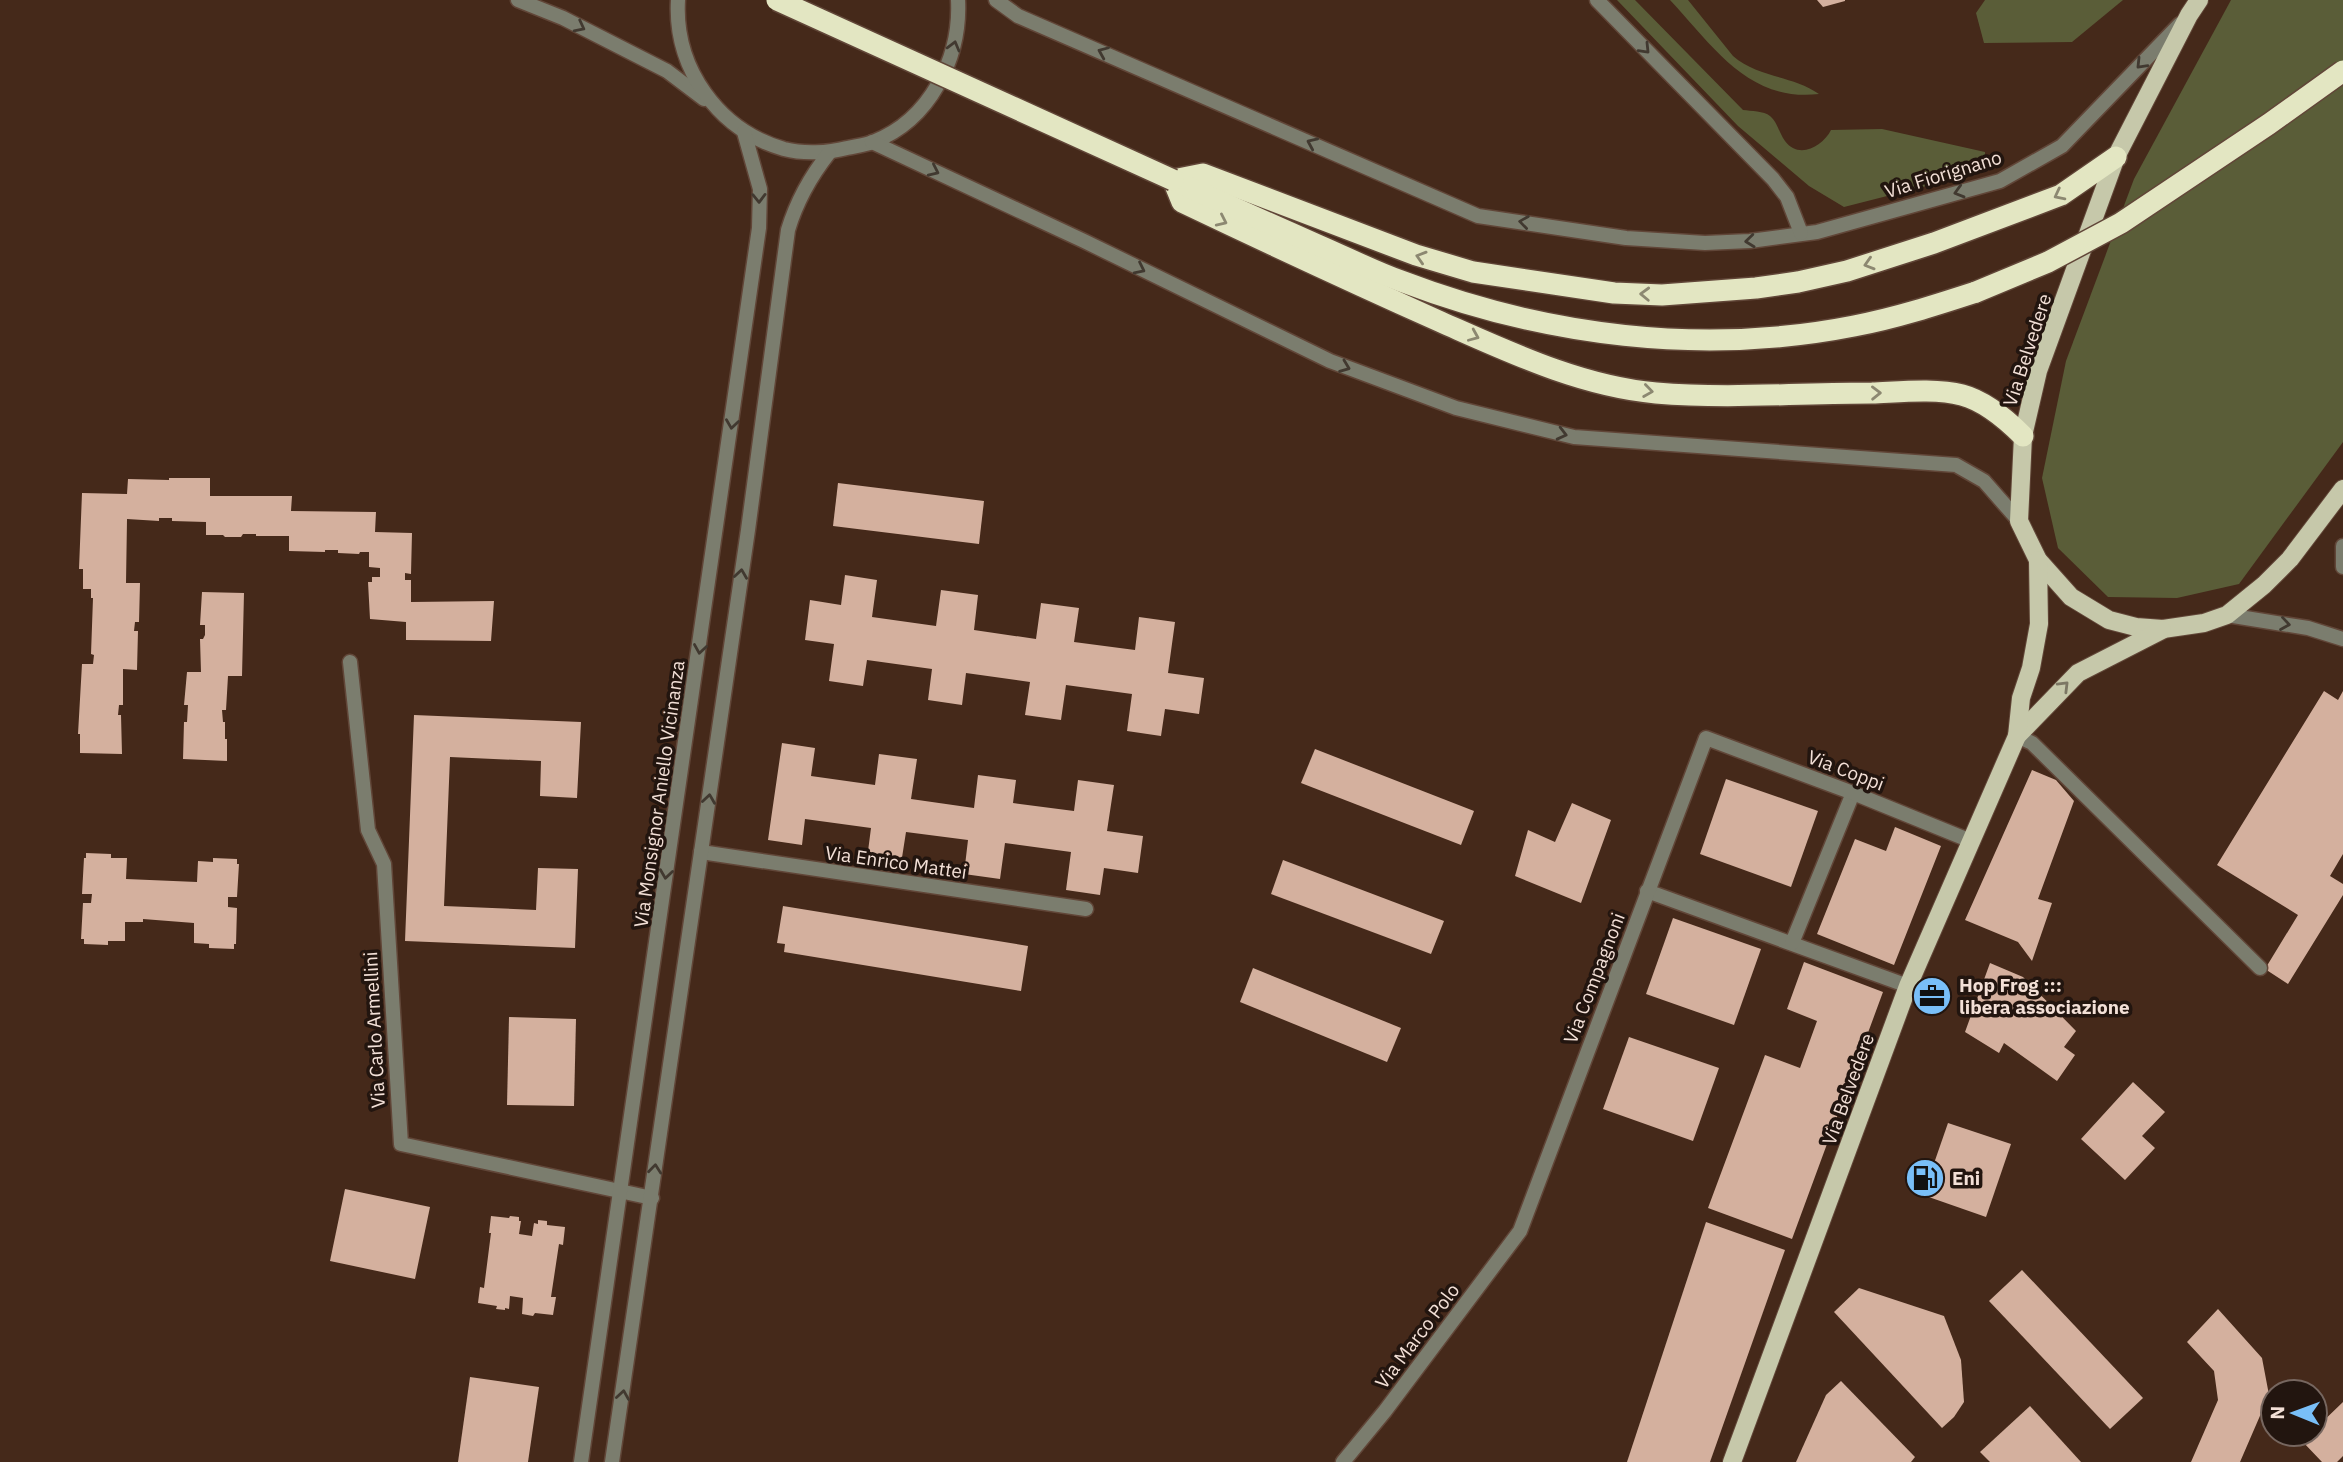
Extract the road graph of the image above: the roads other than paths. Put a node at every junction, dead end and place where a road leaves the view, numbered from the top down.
1 (518, 0) edge
2 (678, 0) edge
3 (778, 0) edge
4 (958, 0) edge
5 (996, 0) edge
6 (1597, 0) edge
7 (2194, 8) edge
8 (2343, 71) edge
9 (713, 106) junction
10 (744, 132) junction
11 (872, 142) junction
12 (829, 153) junction
13 (2116, 157) junction
14 (1173, 180) junction
15 (1801, 233) junction
16 (2023, 436) junction
17 (2343, 489) edge
18 (2019, 521) junction
19 (2343, 546) edge
20 (2038, 560) junction
21 (2343, 567) edge
22 (2227, 615) junction
23 (2163, 629) junction
24 (2343, 639) edge
25 (350, 662) dead end
26 (2017, 736) junction
27 (1706, 738) joint
28 (1853, 793) junction
29 (1971, 841) junction
30 (701, 852) junction
31 (1647, 891) junction
32 (1086, 909) dead end
33 (1792, 943) junction
34 (2260, 968) dead end
35 (1908, 986) junction
36 (621, 1192) junction
37 (652, 1198) junction
38 (1520, 1231) joint
39 (581, 1462) edge
40 (612, 1462) edge
41 (1343, 1462) edge
42 (1732, 1462) edge

1 -> 9 street
2 - 9 street
3 - 14 highway, bridge
11 -> 4 street
15 -> 5 street, Via Fiorignano
6 -> 15 street
7 - 13 main road, Via Belvedere
7 -> 15 street, Via Fiorignano
8 - 14 highway, bridge
9 - 10 street
10 - 12 street
10 -> 36 street, Via Monsignor Aniello Vicinanza
11 - 12 street
11 -> 18 street
30 -> 12 street
13 -> 14 highway
13 - 16 main road, Via Belvedere
14 -> 16 highway
16 - 18 main road, Via Belvedere
17 - 22 main road, Via Belvedere
18 - 20 main road, Via Belvedere
19 - 21 street
20 - 23 main road, Via Belvedere
20 - 26 main road
22 - 23 main road, Via Belvedere
22 -> 24 street
26 -> 23 main road
25 - 36 street, Via Carlo Armellini
26 - 29 main road, Via Belvedere
26 - 34 street
27 - 28 street, Via Coppi
27 - 31 street, Via Compagnoni
28 - 29 street, Via Coppi
28 - 33 street
29 - 35 main road, Via Belvedere
30 - 32 street, Via Enrico Mattei
37 -> 30 street
31 - 33 street
31 - 38 street, Via Compagnoni
33 - 35 street
35 - 42 main road, Via Belvedere
36 - 37 street, Via Carlo Armellini
36 - 39 street, Via Monsignor Aniello Vicinanza
40 -> 37 street
38 - 41 street, Via Marco Polo

